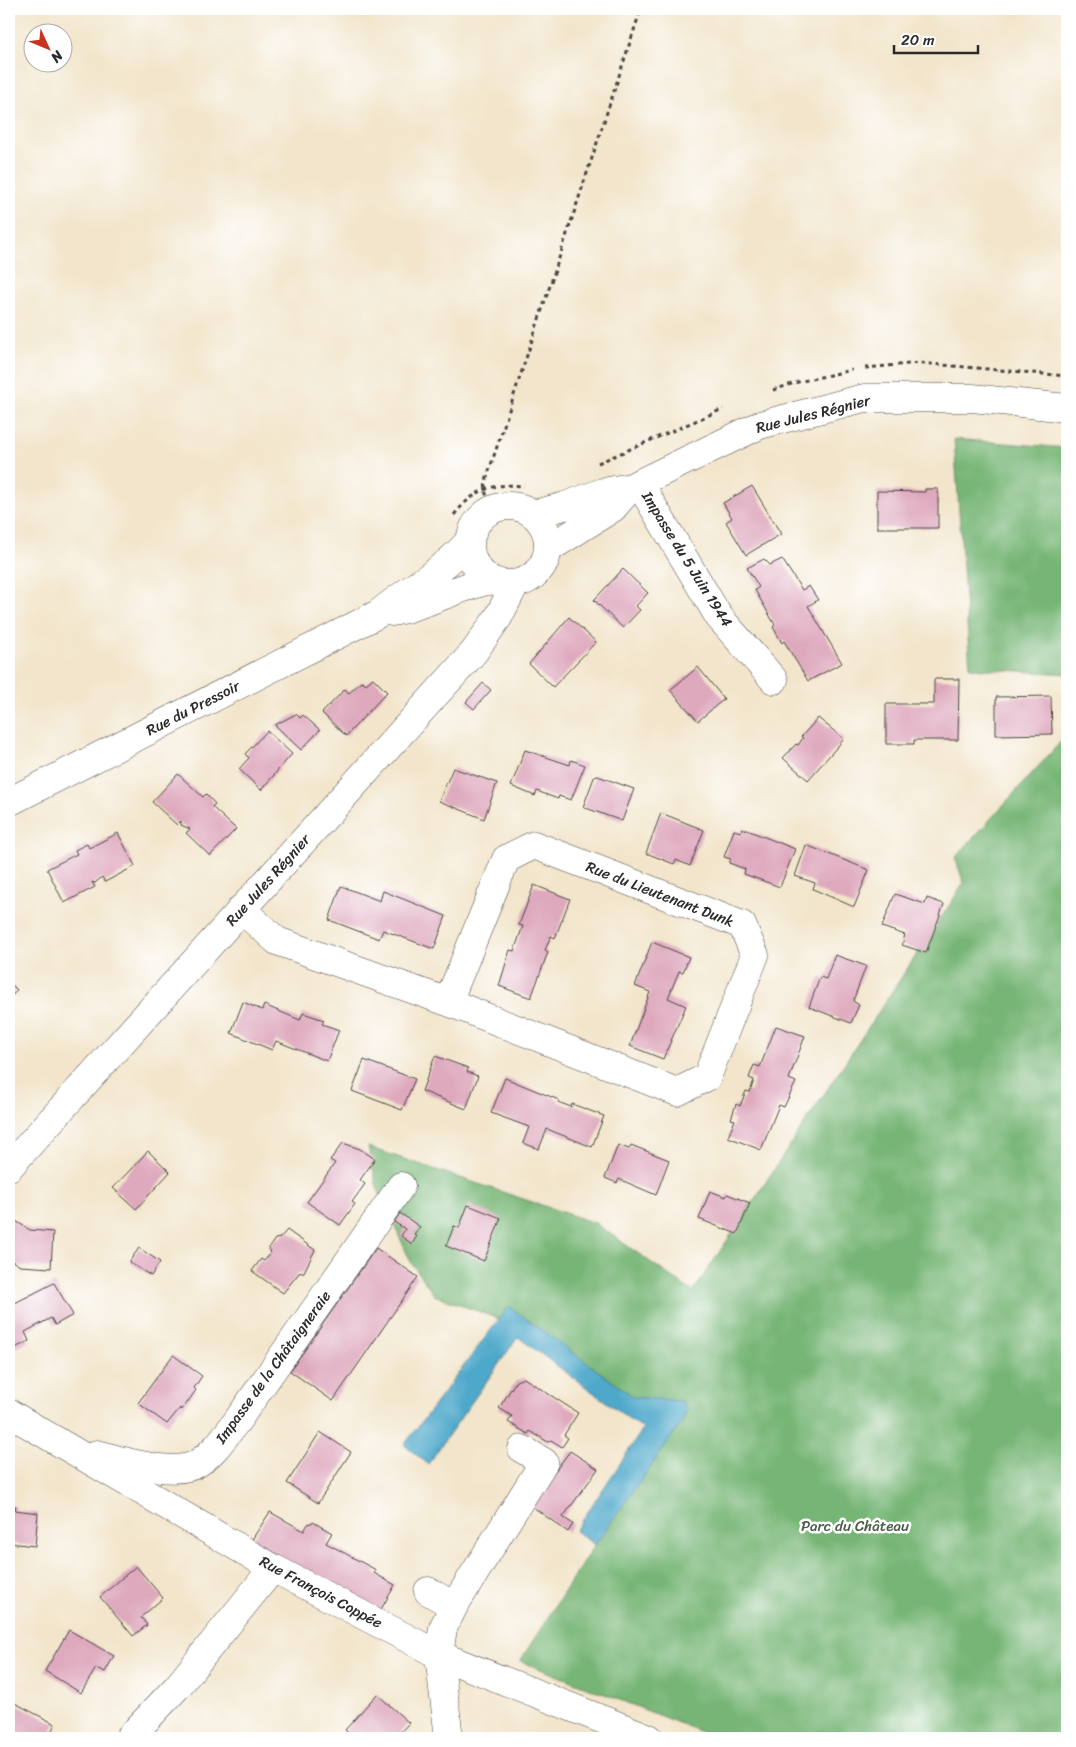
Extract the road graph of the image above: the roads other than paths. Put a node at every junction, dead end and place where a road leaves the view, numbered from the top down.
1 (1067, 408) edge
2 (635, 485) junction
3 (534, 514) junction
4 (470, 540) junction
5 (548, 549) junction
6 (503, 582) junction
7 (378, 614) junction
8 (774, 680) dead end
9 (9, 802) edge
10 (241, 909) junction
11 (448, 1002) junction
12 (9, 1167) edge
13 (401, 1186) dead end
14 (9, 1413) edge
15 (71, 1448) junction
16 (522, 1449) dead end
17 (273, 1568) junction
18 (428, 1591) dead end
19 (454, 1606) junction
20 (439, 1655) junction
21 (129, 1738) edge
22 (450, 1738) edge
23 (649, 1738) edge

1 - 2 street, Rue Jules Régnier
2 - 3 street
2 - 5 street
2 - 8 street, Impasse du 5 Juin 1944
3 - 4 street
3 - 5 street
4 - 6 street
4 - 7 street, Rue du Pressoir
5 - 6 street
6 - 7 street, Rue du Pressoir
6 - 10 street, Rue Jules Régnier
7 - 9 street, Rue du Pressoir
10 - 11 street, Rue du Lieutenant Dunk
10 - 12 street, Rue Jules Régnier
11 - 11 street, Rue du Lieutenant Dunk
13 - 15 street, Impasse de la Châtaigneraie
14 - 15 street, Rue François Coppée
15 - 17 street, Rue François Coppée
16 - 19 street
17 - 20 street, Rue François Coppée
17 - 21 street
18 - 19 street
19 - 20 street
20 - 22 street
20 - 23 street, Rue François Coppée

